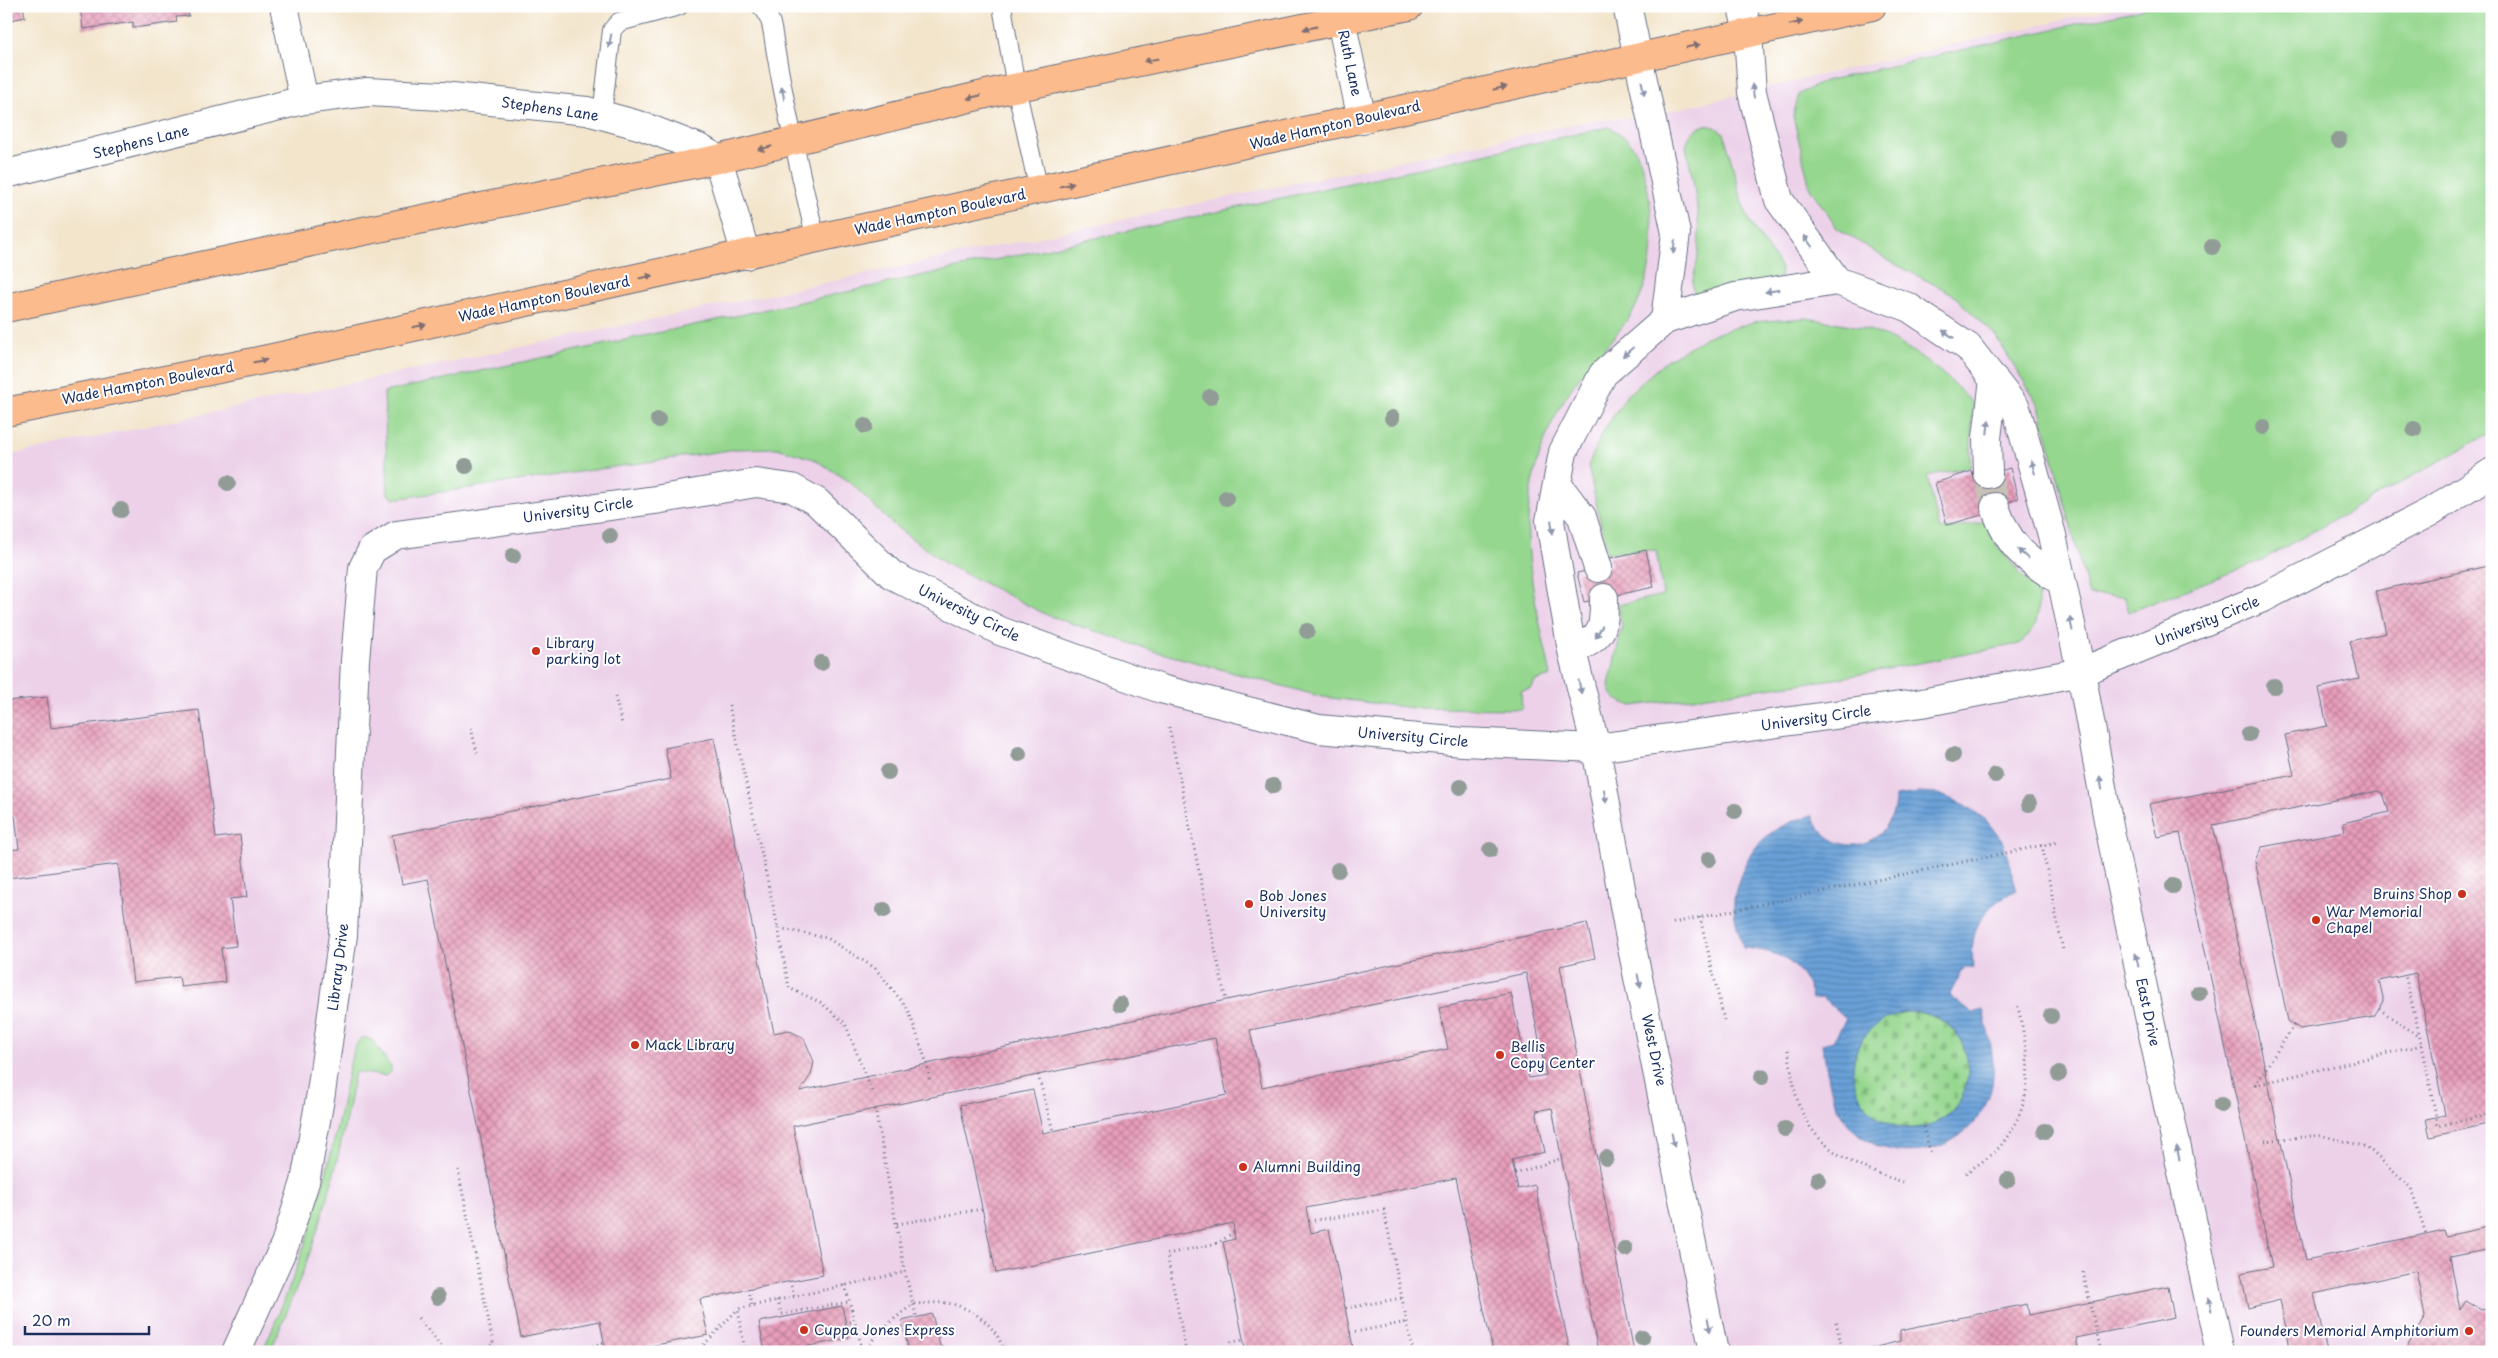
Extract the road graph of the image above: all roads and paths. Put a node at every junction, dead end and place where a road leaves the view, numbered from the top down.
1 (284, 6) edge
2 (679, 6) edge
3 (761, 6) edge
4 (1002, 6) edge
5 (1409, 6) edge
6 (1627, 6) edge
7 (1742, 6) edge
8 (1872, 6) edge
9 (1340, 14) edge
10 (1748, 34) junction
11 (1637, 57) junction
12 (1016, 87) junction
13 (304, 100) junction
14 (602, 115) junction
15 (1362, 120) junction
16 (793, 141) junction
17 (718, 159) junction
18 (6, 174) edge
19 (1039, 191) junction
20 (816, 240) junction
21 (746, 255) junction
22 (1837, 281) junction
23 (6, 308) edge
24 (1665, 320) junction
25 (1994, 379) junction
26 (6, 412) edge
27 (2492, 472) edge
28 (1988, 474) tunnel mouth
29 (1557, 484) junction
30 (1994, 507) tunnel mouth
31 (363, 568) joint
32 (1598, 568) dead end
33 (2062, 582) junction
34 (1604, 598) dead end
35 (1572, 651) junction
36 (2082, 672) junction
37 (615, 697) dead end
38 (729, 705) dead end
39 (622, 724) dead end
40 (1169, 726) dead end
41 (471, 728) dead end
42 (1596, 748) junction
43 (477, 753) dead end
44 (2058, 842) dead end
45 (2042, 845) junction
46 (1700, 918) junction
47 (1673, 924) dead end
48 (778, 928) junction
49 (2063, 950) dead end
50 (2405, 975) dead end
51 (1226, 1001) dead end
52 (2017, 1003) dead end
53 (2379, 1009) dead end
54 (1724, 1020) dead end
55 (2294, 1025) dead end
56 (2420, 1036) junction
57 (2422, 1045) junction
58 (1788, 1050) dead end
59 (1038, 1075) dead end
60 (930, 1083) dead end
61 (873, 1094) dead end
62 (875, 1109) dead end
63 (2487, 1115) dead end
64 (1923, 1127) dead end
65 (1053, 1131) dead end
66 (2265, 1141) dead end
67 (1931, 1154) dead end
68 (1562, 1158) dead end
69 (458, 1170) dead end
70 (1966, 1173) dead end
71 (1515, 1174) dead end
72 (1903, 1182) dead end
73 (982, 1209) dead end
74 (1309, 1221) dead end
75 (896, 1224) junction
76 (1234, 1232) dead end
77 (2426, 1234) dead end
78 (905, 1272) junction
79 (2083, 1272) dead end
80 (790, 1281) dead end
81 (845, 1285) junction
82 (748, 1289) dead end
83 (794, 1296) junction
84 (1402, 1298) junction
85 (777, 1300) junction
86 (849, 1302) junction
87 (913, 1304) junction
88 (752, 1306) junction
89 (1346, 1308) dead end
90 (738, 1309) junction
91 (418, 1318) dead end
92 (917, 1318) dead end
93 (854, 1321) junction
94 (1407, 1322) junction
95 (1836, 1322) dead end
96 (845, 1323) dead end
97 (1350, 1333) dead end
98 (1244, 1340) dead end
99 (604, 1342) dead end
100 (493, 1344) junction
101 (236, 1352) edge
102 (446, 1352) edge
103 (483, 1352) edge
104 (495, 1352) edge
105 (588, 1352) edge
106 (697, 1352) edge
107 (745, 1352) edge
108 (864, 1352) edge
109 (1004, 1352) edge
110 (1186, 1352) edge
111 (1233, 1352) edge
112 (1413, 1352) edge
113 (1714, 1352) edge
114 (1842, 1352) edge
115 (2102, 1352) edge
116 (2220, 1352) edge

1 - 13 street
2 -> 14 lane
16 -> 3 lane
4 - 12 lane
5 - 9 main road
6 - 11 street
7 - 10 street
10 -> 8 main road, Wade Hampton Boulevard
9 -> 12 main road
9 - 15 street, Ruth Lane
11 -> 10 main road, Wade Hampton Boulevard
22 -> 10 street
15 -> 11 main road, Wade Hampton Boulevard
11 -> 24 street
12 -> 16 main road
12 - 19 lane
13 - 14 street, Stephens Lane
13 - 18 street, Stephens Lane
14 - 17 street, Stephens Lane
19 -> 15 main road, Wade Hampton Boulevard
16 -> 17 main road
16 - 20 lane
17 - 21 street
17 - 23 main road
19 - 20 main road, Wade Hampton Boulevard
20 - 21 main road, Wade Hampton Boulevard
26 -> 21 main road, Wade Hampton Boulevard
22 -> 24 street
25 -> 22 street, East Drive
24 -> 29 street, West Drive
28 -> 25 street
33 -> 25 street, East Drive
27 - 36 street, University Circle
29 - 32 street
29 -> 35 street, West Drive
33 -> 30 street
31 - 42 street, University Circle
31 - 101 street, Library Drive
36 -> 33 street, East Drive
34 -> 35 street
35 -> 42 street, West Drive
36 - 42 street, University Circle
116 -> 36 street, East Drive
37 - 39 path
38 - 48 path
40 - 51 path
41 - 43 path
42 -> 113 street, West Drive
44 - 45 path
45 - 46 path
45 - 49 path
46 - 47 path
46 - 54 path
48 - 60 path
48 - 61 path
50 - 56 path
52 - 70 path
53 - 56 path
55 - 57 path
56 - 57 path
57 - 63 path
58 - 72 path
59 - 65 path
62 - 75 path
64 - 67 path
66 - 77 path
68 - 71 path
69 - 100 path
73 - 75 path
74 - 84 path
75 - 78 path
76 - 110 path
78 - 81 path
78 - 87 path
79 - 115 path
80 - 83 path
81 - 83 path
81 - 86 path
82 - 88 path
83 - 85 path
84 - 89 path
84 - 94 path
85 - 86 path
85 - 88 path
86 - 93 path
87 - 92 path
87 - 108 path
87 - 109 path
88 - 90 path
90 - 106 path
90 - 107 path
91 - 102 path
93 - 96 path
93 - 108 path
94 - 97 path
94 - 112 path
95 - 114 path
98 - 111 path
99 - 105 path
100 - 103 path
100 - 104 path

